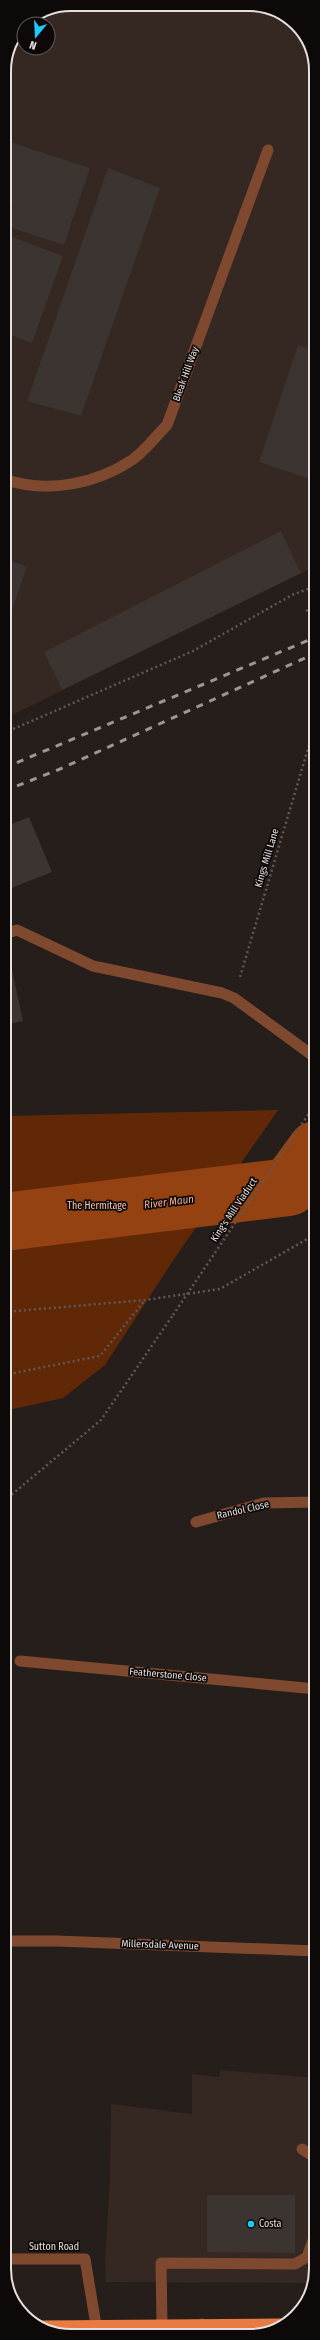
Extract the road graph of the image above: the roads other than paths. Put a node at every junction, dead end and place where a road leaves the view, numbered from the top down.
1 (268, 150) dead end
2 (11, 482) edge
3 (11, 932) edge
4 (309, 1053) edge
5 (309, 1502) edge
6 (196, 1522) dead end
7 (20, 1662) dead end
8 (309, 1688) edge
9 (11, 1941) edge
10 (309, 1951) edge
11 (302, 2149) dead end
12 (309, 2154) edge
13 (309, 2251) edge
14 (11, 2259) edge
15 (162, 2324) junction
16 (96, 2325) junction
17 (271, 2325) edge
18 (51, 2326) edge
19 (195, 2329) edge
20 (215, 2329) edge

1 - 2 street, Bleak Hill Way
3 - 4 street
5 - 6 street, Randol Close
7 - 8 street, Featherstone Close
9 - 10 street, Millersdale Avenue
11 - 12 street
13 - 15 street
14 - 16 street, Sutton Road
15 - 16 highway
15 - 19 highway
16 - 18 highway
17 - 20 highway

